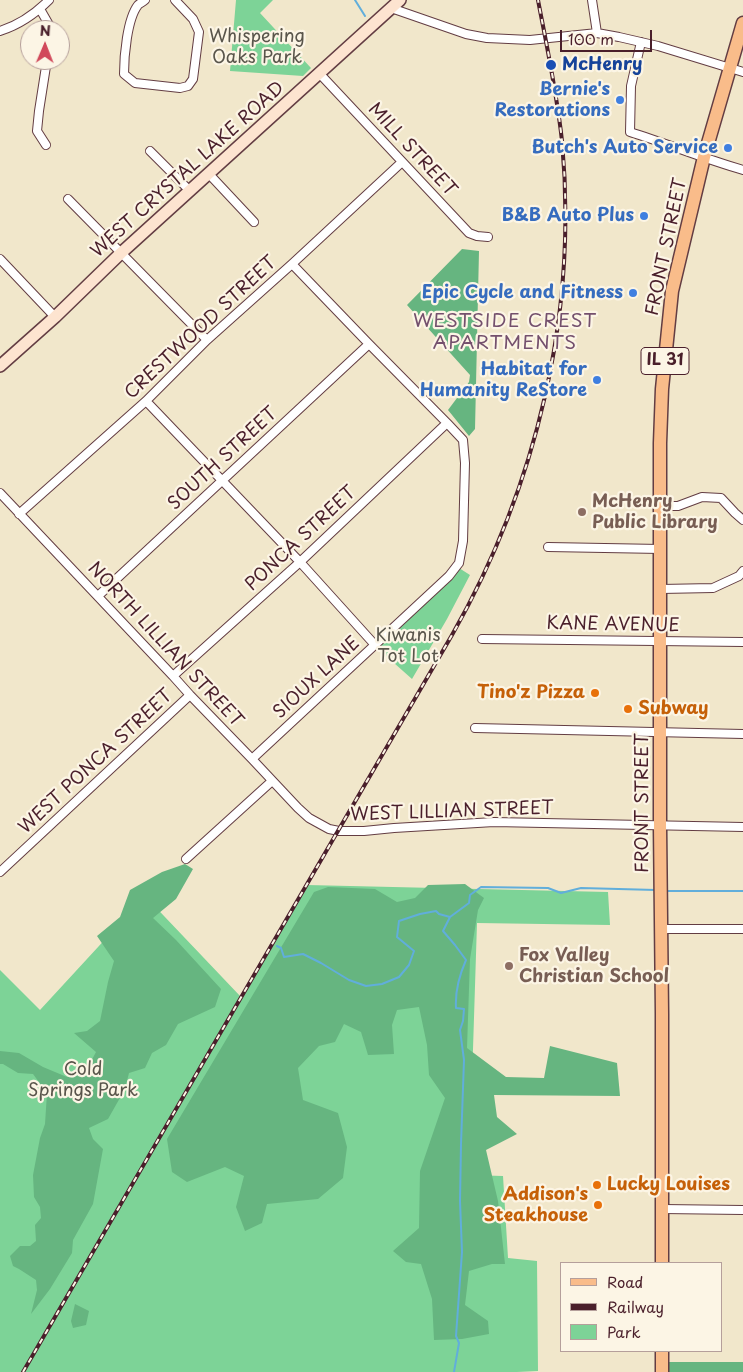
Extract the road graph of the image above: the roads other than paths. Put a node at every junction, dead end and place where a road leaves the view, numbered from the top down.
1 (49, 0) edge
2 (144, 0) edge
3 (175, 0) edge
4 (592, 0) edge
5 (396, 4) edge
6 (40, 10) junction
7 (46, 20) edge
8 (743, 23) edge
9 (0, 31) edge
10 (597, 33) junction
11 (641, 42) junction
12 (730, 68) junction
13 (45, 70) edge
14 (743, 72) edge
15 (319, 73) junction
16 (46, 145) dead end
17 (150, 151) dead end
18 (704, 157) junction
19 (402, 162) junction
20 (743, 170) edge
21 (209, 174) junction
22 (190, 191) junction
23 (68, 198) dead end
24 (254, 222) dead end
25 (488, 237) dead end
26 (121, 253) junction
27 (0, 258) edge
28 (292, 264) junction
29 (55, 317) junction
30 (207, 340) junction
31 (369, 344) junction
32 (0, 366) edge
33 (146, 401) junction
34 (447, 422) junction
35 (222, 480) junction
36 (0, 493) edge
37 (661, 506) junction
38 (19, 514) junction
39 (743, 520) edge
40 (548, 547) dead end
41 (660, 550) junction
42 (300, 562) junction
43 (743, 571) edge
44 (661, 589) junction
45 (98, 596) junction
46 (482, 639) dead end
47 (660, 641) junction
48 (743, 642) edge
49 (375, 645) junction
50 (174, 676) junction
51 (190, 695) junction
52 (475, 728) dead end
53 (660, 732) junction
54 (743, 734) edge
55 (252, 759) junction
56 (272, 781) junction
57 (309, 818) joint
58 (660, 826) junction
59 (743, 827) edge
60 (186, 859) dead end
61 (0, 872) edge
62 (661, 929) junction
63 (743, 929) edge
64 (662, 1209) junction
65 (743, 1210) edge
66 (662, 1262) edge
67 (662, 1352) edge
68 (662, 1372) edge

1 - 6 street
2 - 3 street
4 - 10 street
5 - 10 street
5 - 15 street, WEST CRYSTAL LAKE ROAD
6 - 7 street
6 - 9 street
8 - 12 main road, FRONT STREET / IL 31
10 - 11 street
11 - 12 street
11 - 18 street
12 - 14 street
12 - 18 main road, FRONT STREET / IL 31
13 - 16 street
15 - 19 street, MILL STREET
15 - 21 street, WEST CRYSTAL LAKE ROAD
17 - 22 street
18 - 20 street
18 - 37 main road, FRONT STREET / IL 31
19 - 25 street, MILL STREET
19 - 28 street, CRESTWOOD STREET
21 - 22 street, WEST CRYSTAL LAKE ROAD
21 - 24 street
22 - 26 street, WEST CRYSTAL LAKE ROAD
23 - 26 street
26 - 29 street, WEST CRYSTAL LAKE ROAD
26 - 30 street
27 - 29 street
28 - 30 street, CRESTWOOD STREET
28 - 31 street, SIOUX LANE
29 - 32 street, WEST CRYSTAL LAKE ROAD
30 - 33 street, CRESTWOOD STREET
31 - 34 street, SIOUX LANE
31 - 35 street, SOUTH STREET
33 - 35 street
33 - 38 street, CRESTWOOD STREET
34 - 42 street, PONCA STREET
34 - 49 street, SIOUX LANE
35 - 42 street
35 - 45 street, SOUTH STREET
36 - 38 street, NORTH LILLIAN STREET
37 - 39 street
37 - 41 main road, FRONT STREET / IL 31
38 - 45 street, NORTH LILLIAN STREET
40 - 41 street
41 - 44 main road, FRONT STREET / IL 31
42 - 49 street
42 - 50 street, PONCA STREET
43 - 44 street
44 - 47 main road, FRONT STREET / IL 31
45 - 50 street, NORTH LILLIAN STREET
46 - 47 street, KANE AVENUE
47 - 48 street, KANE AVENUE
47 - 53 main road, FRONT STREET / IL 31
49 - 55 street, SIOUX LANE
50 - 51 street, NORTH LILLIAN STREET
51 - 55 street, NORTH LILLIAN STREET
51 - 61 street, WEST PONCA STREET
52 - 53 street
53 - 54 street
53 - 58 main road, FRONT STREET / IL 31
55 - 56 street, NORTH LILLIAN STREET
56 - 57 street, NORTH LILLIAN STREET
56 - 60 street
57 - 58 street, WEST LILLIAN STREET
58 - 59 street, WEST LILLIAN STREET
58 - 62 main road, FRONT STREET / IL 31
62 - 63 street
62 - 64 main road, FRONT STREET / IL 31
64 - 65 street
64 - 66 main road, FRONT STREET / IL 31
67 - 68 main road

